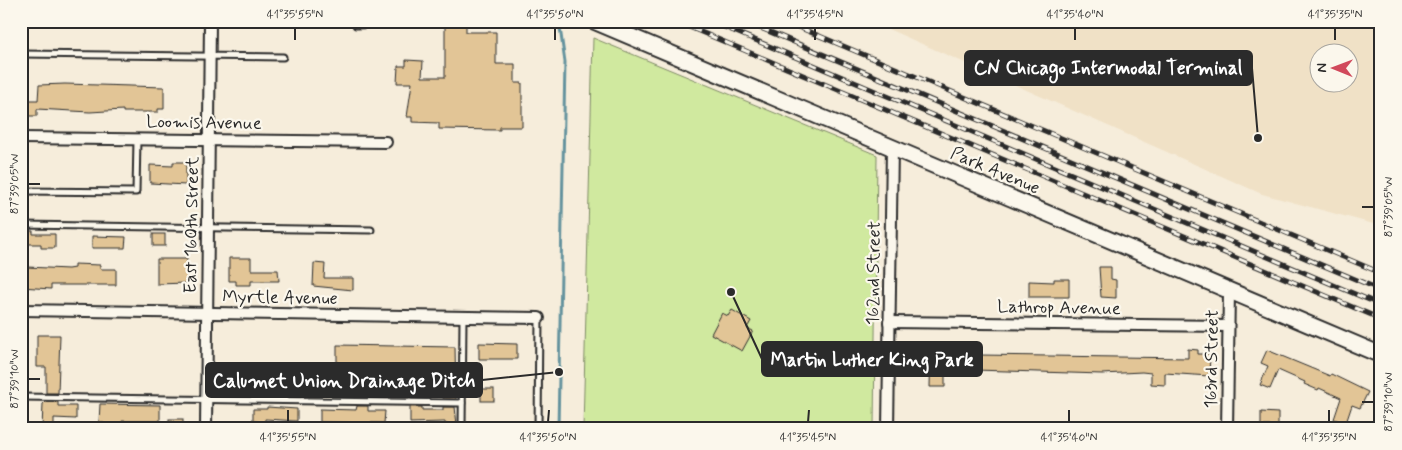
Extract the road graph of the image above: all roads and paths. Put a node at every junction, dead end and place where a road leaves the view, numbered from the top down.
1 (210, 21) edge
2 (356, 21) edge
3 (398, 21) edge
4 (594, 21) edge
5 (21, 54) edge
6 (210, 57) junction
7 (283, 57) dead end
8 (21, 138) edge
9 (137, 139) junction
10 (209, 139) junction
11 (386, 142) dead end
12 (892, 148) junction
13 (21, 191) edge
14 (21, 225) edge
15 (208, 228) junction
16 (370, 230) dead end
17 (1230, 291) junction
18 (21, 310) edge
19 (207, 313) junction
20 (463, 317) junction
21 (539, 318) joint
22 (890, 322) junction
23 (1228, 326) junction
24 (1381, 355) edge
25 (21, 397) edge
26 (206, 400) junction
27 (462, 403) junction
28 (206, 429) edge
29 (462, 429) edge
30 (538, 429) edge
31 (888, 429) edge
32 (1227, 429) edge

1 - 6 street, East 160th Street
2 - 3 lane
4 - 12 street, Park Avenue
5 - 6 lane
6 - 7 lane
6 - 10 street, East 160th Street
8 - 9 street, Loomis Avenue
9 - 10 street, Loomis Avenue
9 - 13 lane
10 - 11 street, Loomis Avenue
10 - 15 street, East 160th Street
12 - 17 street, Park Avenue
12 - 22 street, 162nd Street
14 - 15 lane
15 - 16 lane
15 - 19 street, East 160th Street
17 - 23 street, 163rd Street
17 - 24 street, Park Avenue
18 - 19 street, Myrtle Avenue
19 - 20 street, Myrtle Avenue
19 - 26 street, East 160th Street
20 - 21 street, Myrtle Avenue
20 - 27 lane
21 - 30 lane
22 - 23 street, Lathrop Avenue
22 - 31 street, 162nd Street
23 - 32 street, 163rd Street
25 - 26 lane
26 - 27 lane
26 - 28 street, East 160th Street
27 - 29 lane

